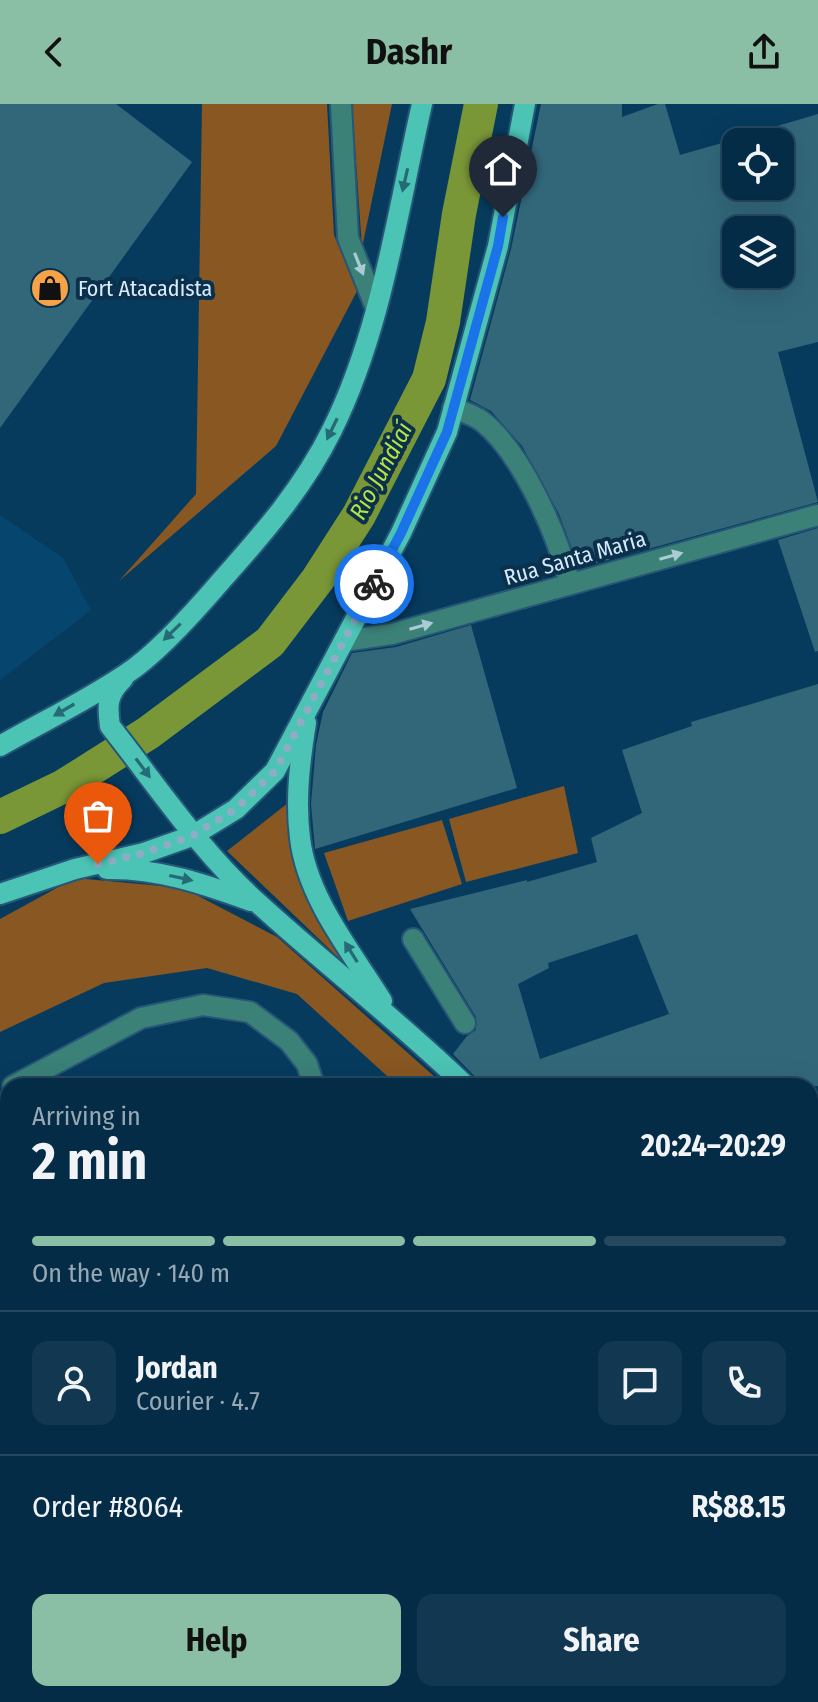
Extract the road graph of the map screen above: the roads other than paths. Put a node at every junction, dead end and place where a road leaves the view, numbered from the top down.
1 (341, 104) edge
2 (422, 104) edge
3 (525, 104) edge
4 (376, 308) junction
5 (453, 408) junction
6 (818, 515) edge
7 (570, 584) junction
8 (344, 641) junction
9 (129, 673) junction
10 (308, 708) junction
11 (0, 746) edge
12 (192, 836) junction
13 (75, 869) junction
14 (0, 894) edge
15 (258, 903) junction
16 (413, 939) dead end
17 (393, 1018) junction
18 (465, 1023) dead end
19 (27, 1078) edge
20 (311, 1078) edge
21 (457, 1078) edge

1 -> 4 street
2 -> 4 main road
3 - 5 main road
4 -> 9 main road
5 - 7 street
5 - 8 main road
7 -> 6 street, Rua Santa Maria
8 -> 7 street, Rua Santa Maria
8 - 10 main road
9 -> 11 main road
9 -> 12 main road
10 - 12 main road
17 -> 10 main road
12 - 13 main road
12 - 15 main road
13 - 14 main road
13 -> 15 main road
15 - 17 main road
16 - 18 street
17 - 21 main road
19 - 20 street

